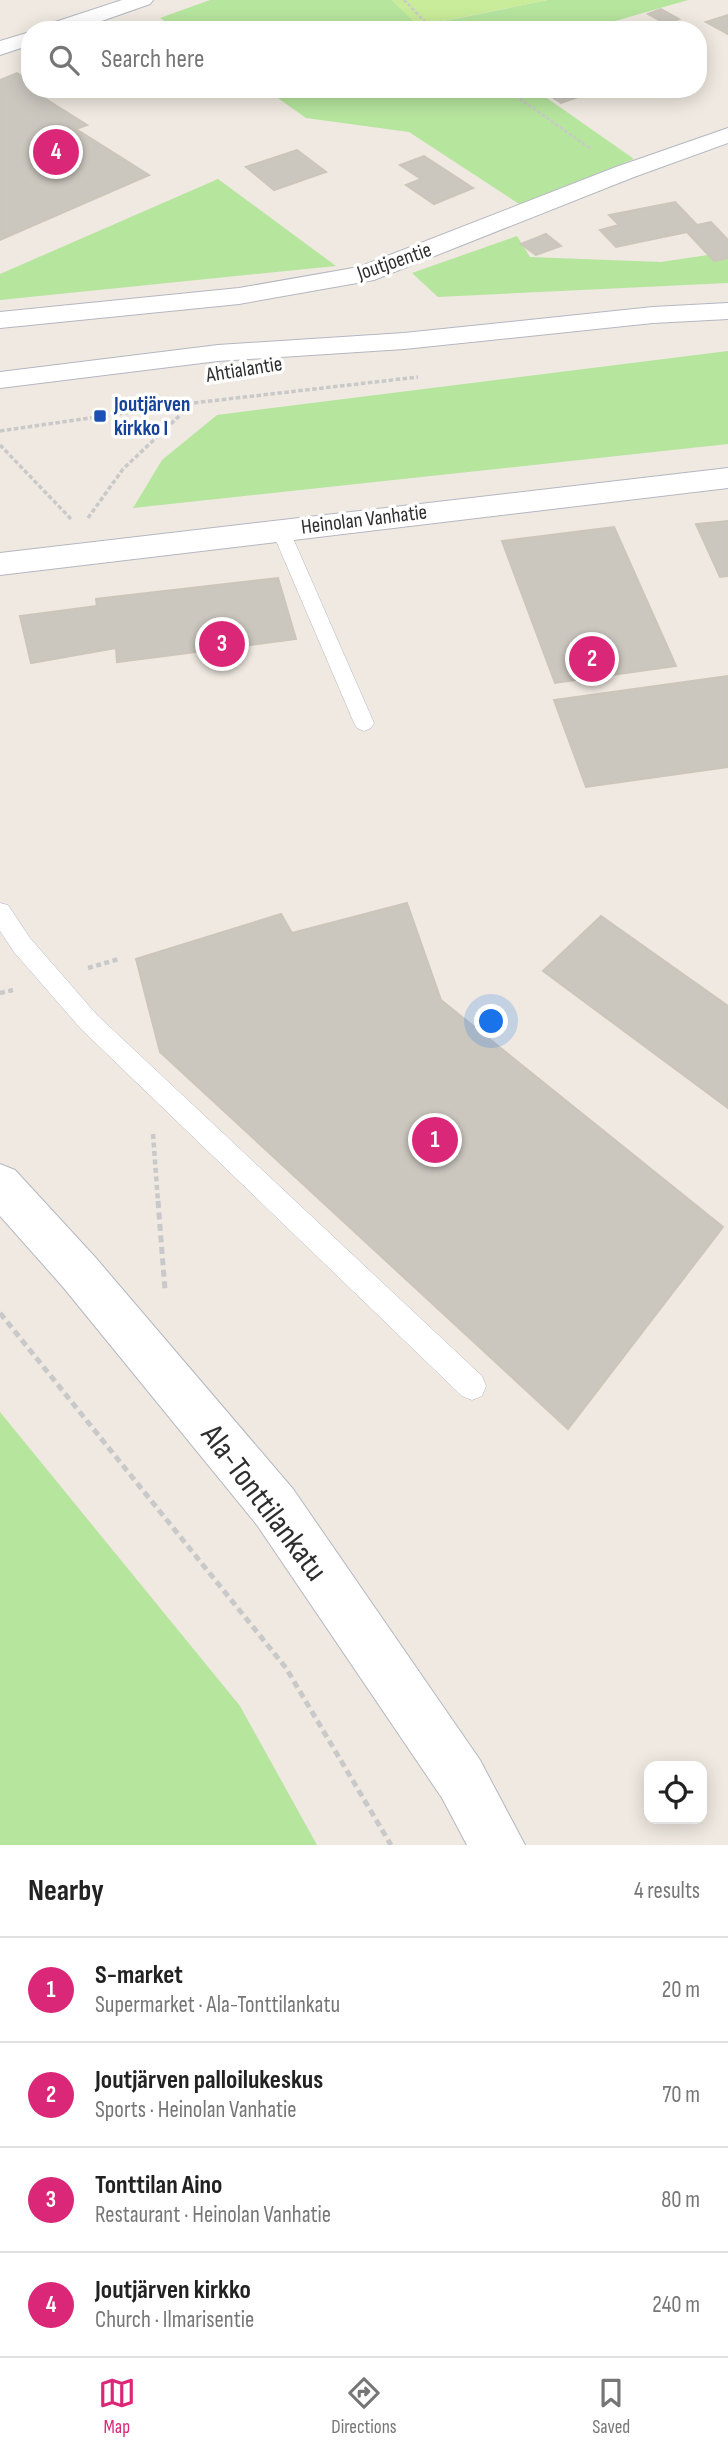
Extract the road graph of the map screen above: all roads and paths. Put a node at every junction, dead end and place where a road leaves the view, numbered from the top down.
1 (144, 0) edge
2 (404, 0) edge
3 (81, 21) edge
4 (424, 21) edge
5 (21, 41) edge
6 (0, 48) edge
7 (519, 98) edge
8 (728, 135) edge
9 (625, 172) junction
10 (728, 311) edge
11 (0, 320) edge
12 (404, 341) junction
13 (0, 380) edge
14 (0, 402) edge
15 (0, 430) edge
16 (0, 444) edge
17 (728, 478) edge
18 (74, 524) dead end
19 (85, 526) dead end
20 (280, 529) junction
21 (0, 564) edge
22 (364, 723) dead end
23 (0, 912) edge
24 (149, 1079) junction
25 (0, 1184) edge
26 (165, 1290) dead end
27 (0, 1313) edge
28 (472, 1386) dead end
29 (391, 1845) edge
30 (497, 1845) edge

1 - 3 street
2 - 4 path
5 - 6 street
7 - 9 path
8 - 9 street, Joutjoentie
9 - 11 street, Joutjoentie
10 - 12 street, Ahtialantie
12 - 13 street, Ahtialantie
12 - 14 street, Ahtialantie
15 - 19 path
16 - 18 path
17 - 20 street, Heinolan Vanhatie
20 - 21 street, Heinolan Vanhatie
20 - 22 lane
23 - 24 lane
24 - 26 path
24 - 28 lane
25 - 30 street, Ala-Tonttilankatu
27 - 29 path

